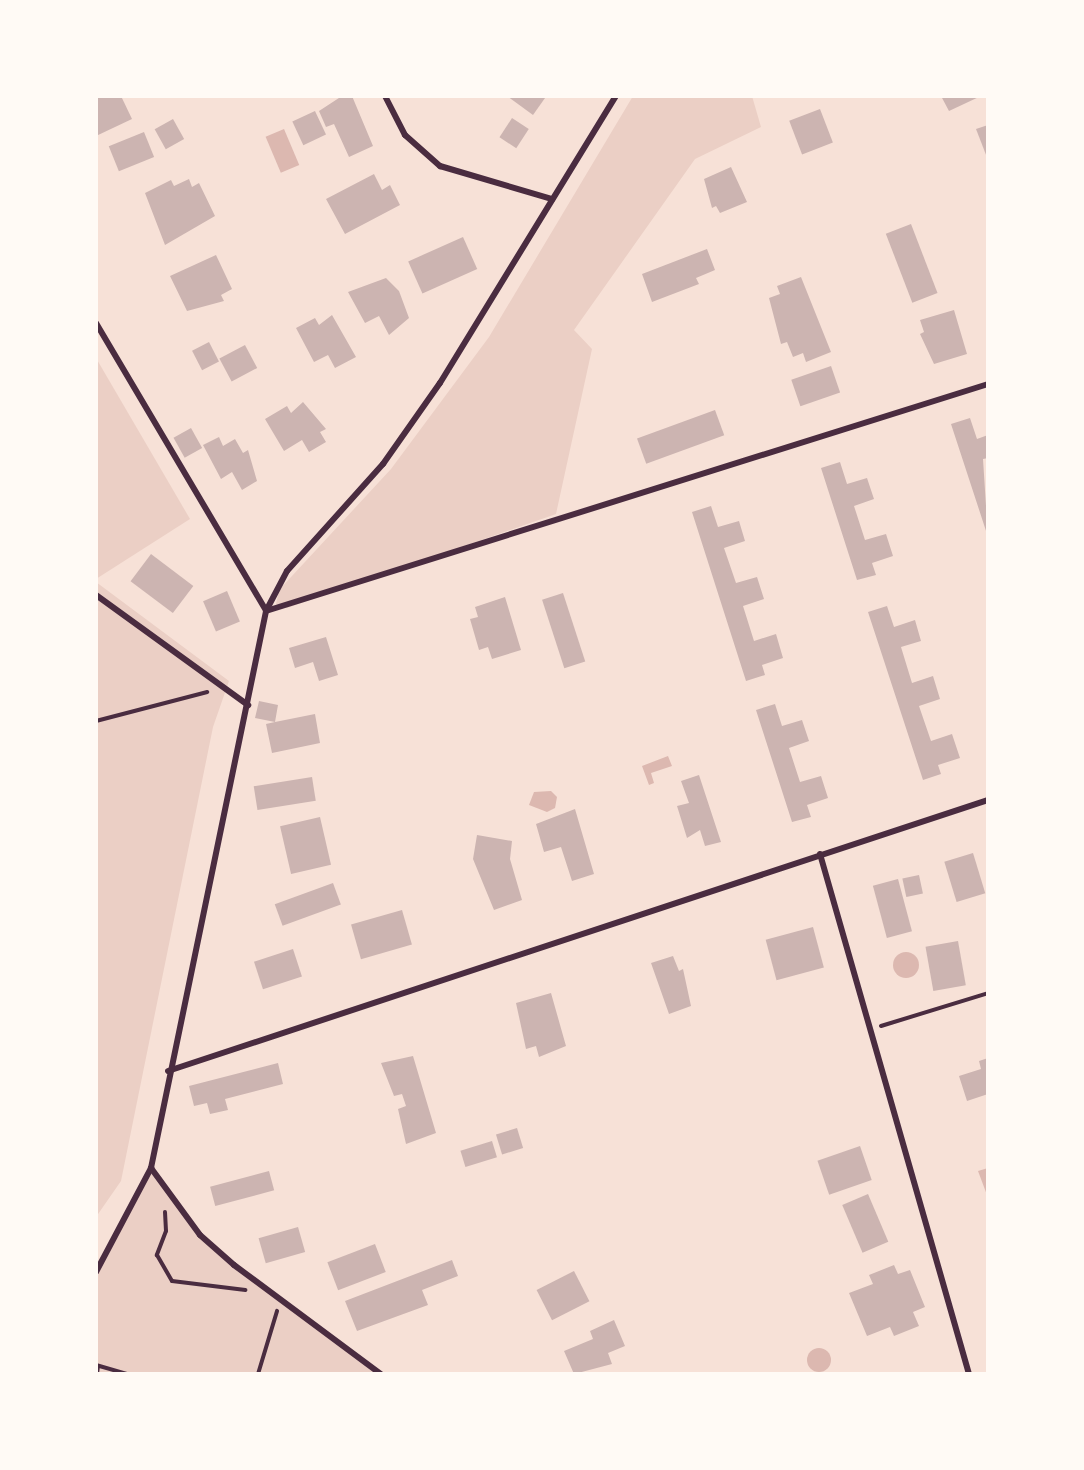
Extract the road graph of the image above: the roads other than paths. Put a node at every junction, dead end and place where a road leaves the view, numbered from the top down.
1 (385, 96) edge
2 (616, 96) edge
3 (552, 199) junction
4 (96, 323) edge
5 (988, 384) edge
6 (96, 595) edge
7 (266, 611) junction
8 (248, 705) junction
9 (988, 800) edge
10 (820, 854) junction
11 (168, 1071) junction
12 (151, 1168) junction
13 (96, 1272) edge
14 (381, 1374) edge
15 (969, 1374) edge

1 - 3 street
2 - 3 street
3 - 7 street
4 - 7 street
5 - 7 street
6 - 8 street
7 - 8 street
8 - 11 street
9 - 10 street
10 - 11 street
10 - 15 street
11 - 12 street
12 - 13 street
12 - 14 street

